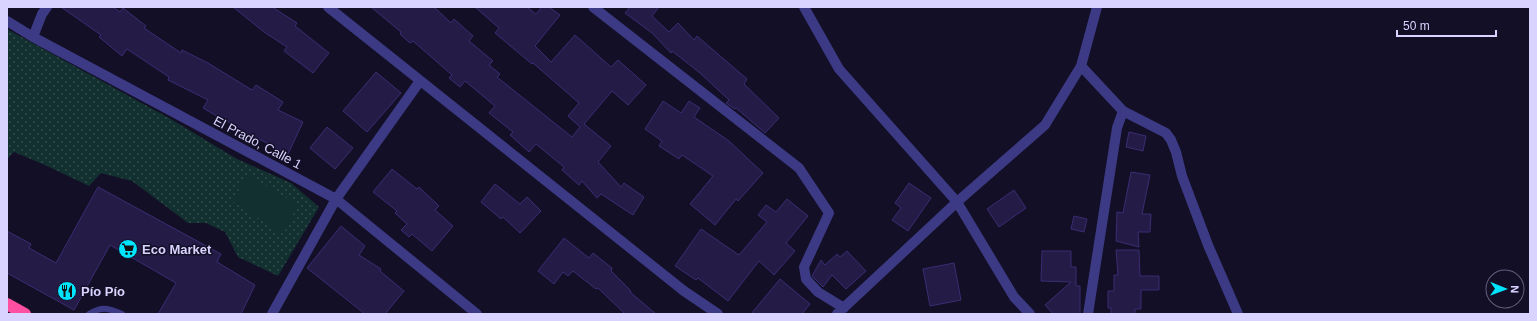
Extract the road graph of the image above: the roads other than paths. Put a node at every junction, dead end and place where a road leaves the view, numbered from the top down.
1 (47, 7) edge
2 (328, 7) edge
3 (804, 7) edge
4 (1096, 7) edge
5 (599, 9) edge
6 (7, 21) edge
7 (33, 37) junction
8 (1080, 66) junction
9 (420, 81) junction
10 (1123, 111) junction
11 (336, 199) junction
12 (957, 202) junction
13 (7, 304) edge
14 (840, 311) edge
15 (25, 314) edge
16 (89, 314) edge
17 (122, 314) edge
18 (272, 314) edge
19 (477, 314) edge
20 (718, 314) edge
21 (1030, 314) edge
22 (1088, 314) edge
23 (1238, 314) edge

1 - 7 street
2 - 9 street
3 - 12 street
4 - 8 street
5 - 14 street
6 - 7 street, El Prado, Calle 1
7 - 11 street, El Prado, Calle 1
8 - 10 street
8 - 12 street
9 - 11 street
9 - 20 street
10 - 22 street
10 - 23 street
11 - 18 street
11 - 19 street, El Prado, Calle 1
12 - 14 street
12 - 21 street
13 - 15 highway
16 - 17 lane

